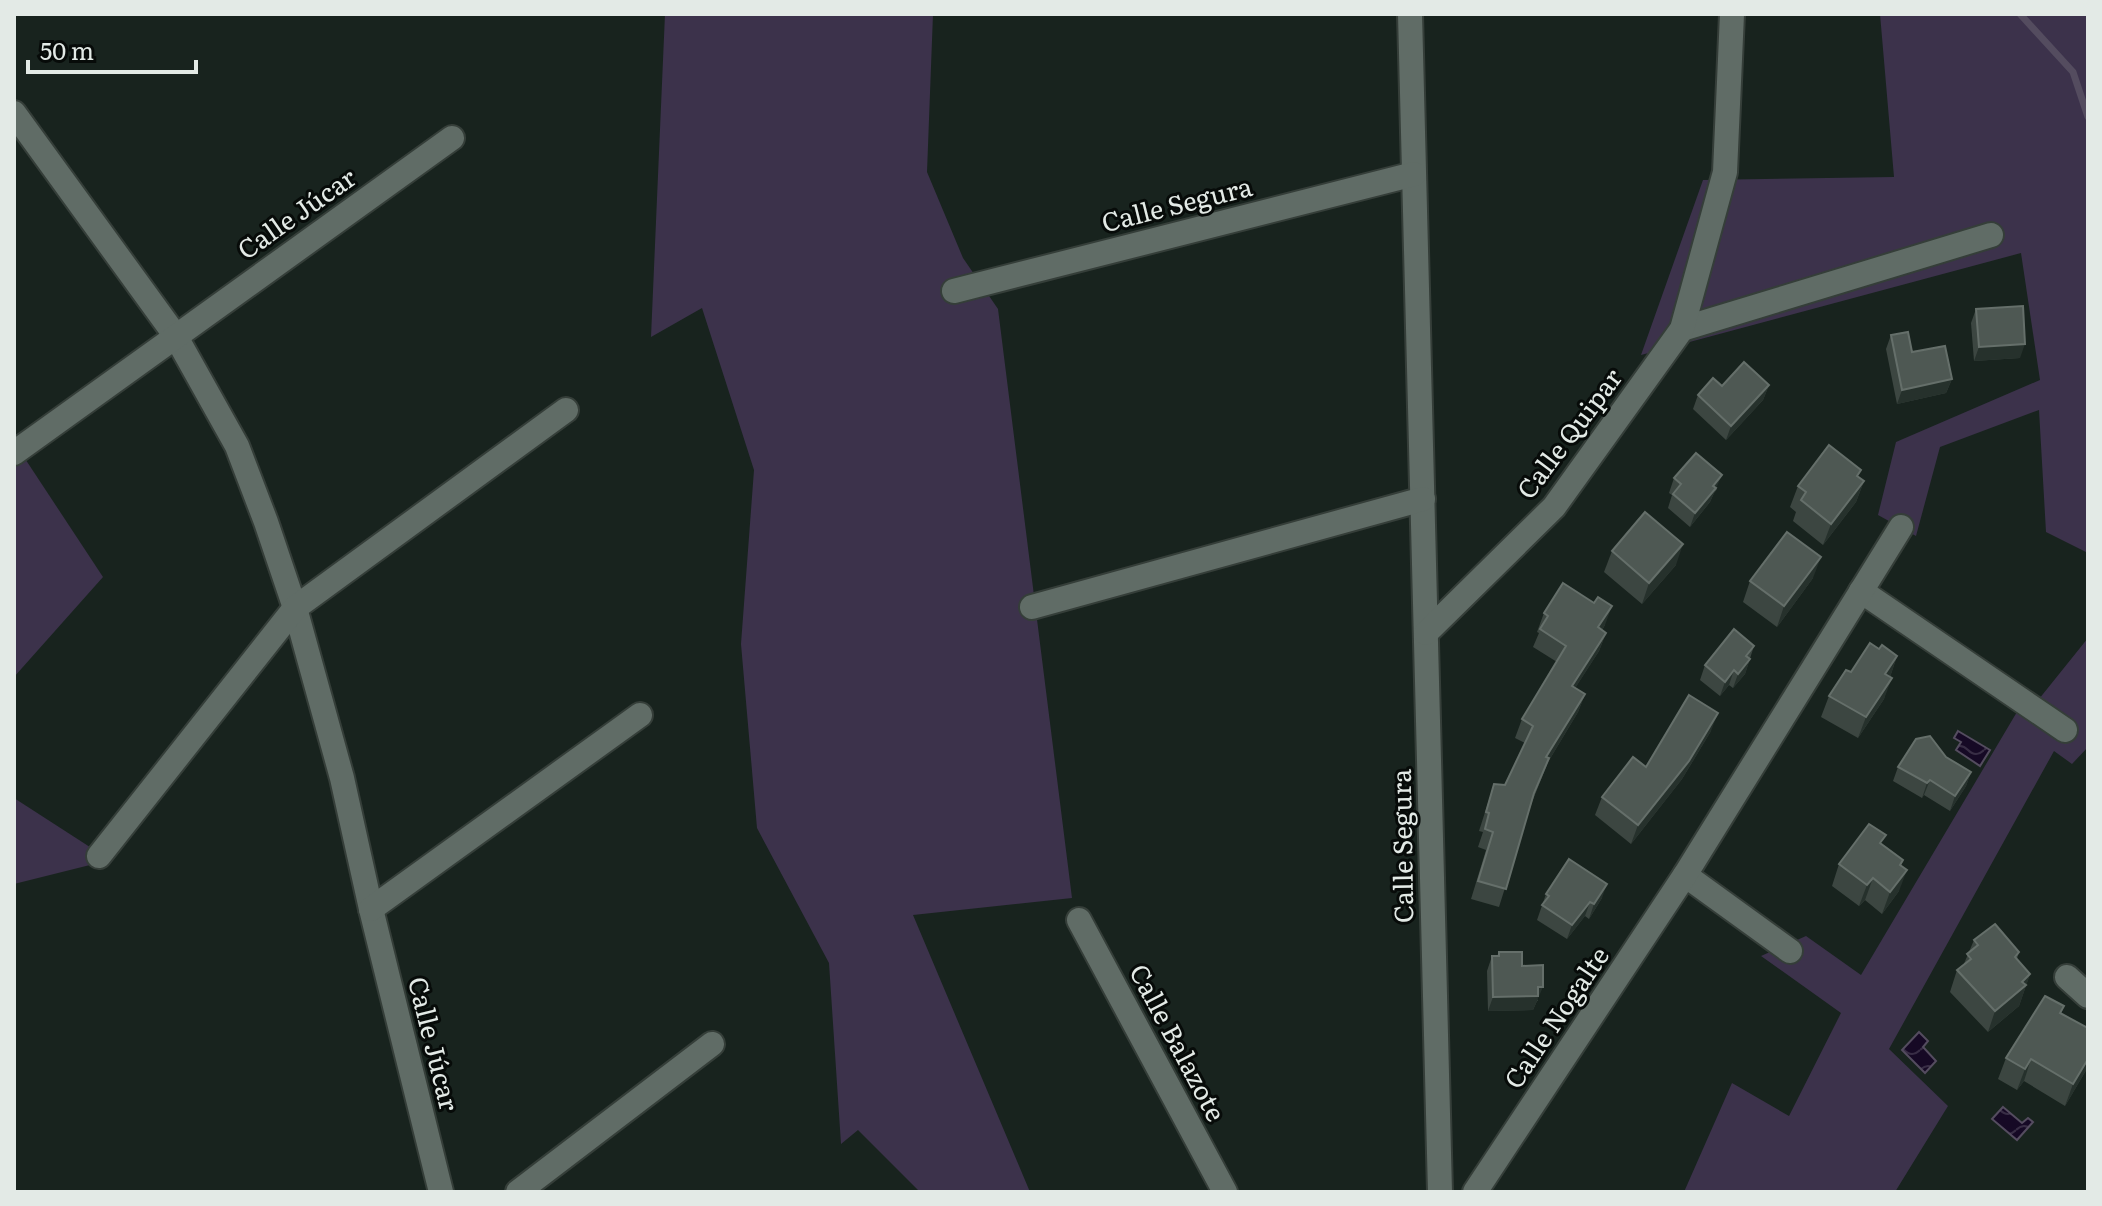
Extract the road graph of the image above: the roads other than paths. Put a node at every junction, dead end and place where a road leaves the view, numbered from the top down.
1 (1410, 14) edge
2 (1732, 14) edge
3 (14, 113) edge
4 (452, 138) dead end
5 (1414, 174) junction
6 (1991, 235) dead end
7 (954, 291) dead end
8 (1682, 329) junction
9 (175, 335) junction
10 (566, 410) dead end
11 (14, 453) edge
12 (1423, 499) junction
13 (1901, 527) dead end
14 (1861, 591) junction
15 (1032, 607) dead end
16 (295, 608) junction
17 (1426, 633) junction
18 (640, 715) dead end
19 (2065, 730) dead end
20 (99, 856) dead end
21 (1685, 875) junction
22 (371, 909) junction
23 (1079, 920) dead end
24 (1790, 951) dead end
25 (2067, 977) dead end
26 (2088, 996) edge
27 (712, 1044) dead end
28 (441, 1192) edge
29 (518, 1192) edge
30 (1225, 1192) edge
31 (1440, 1192) edge
32 (1475, 1192) edge

1 - 5 street, Calle Segura
2 - 8 street, Calle Quipar
3 - 9 street, Calle Júcar
4 - 9 street, Calle Júcar
5 - 7 street, Calle Segura
5 - 12 street, Calle Segura
6 - 8 street
8 - 17 street, Calle Quipar
9 - 11 street, Calle Júcar
9 - 16 street, Calle Júcar
10 - 16 street
12 - 15 street
12 - 17 street, Calle Segura
13 - 14 street, Calle Nogalte
14 - 19 street
14 - 21 street, Calle Nogalte
16 - 20 street
16 - 22 street, Calle Júcar
17 - 31 street, Calle Segura
18 - 22 street
21 - 24 street
21 - 32 street, Calle Nogalte
22 - 28 street, Calle Júcar
23 - 30 street, Calle Balazote
25 - 26 street
27 - 29 street

